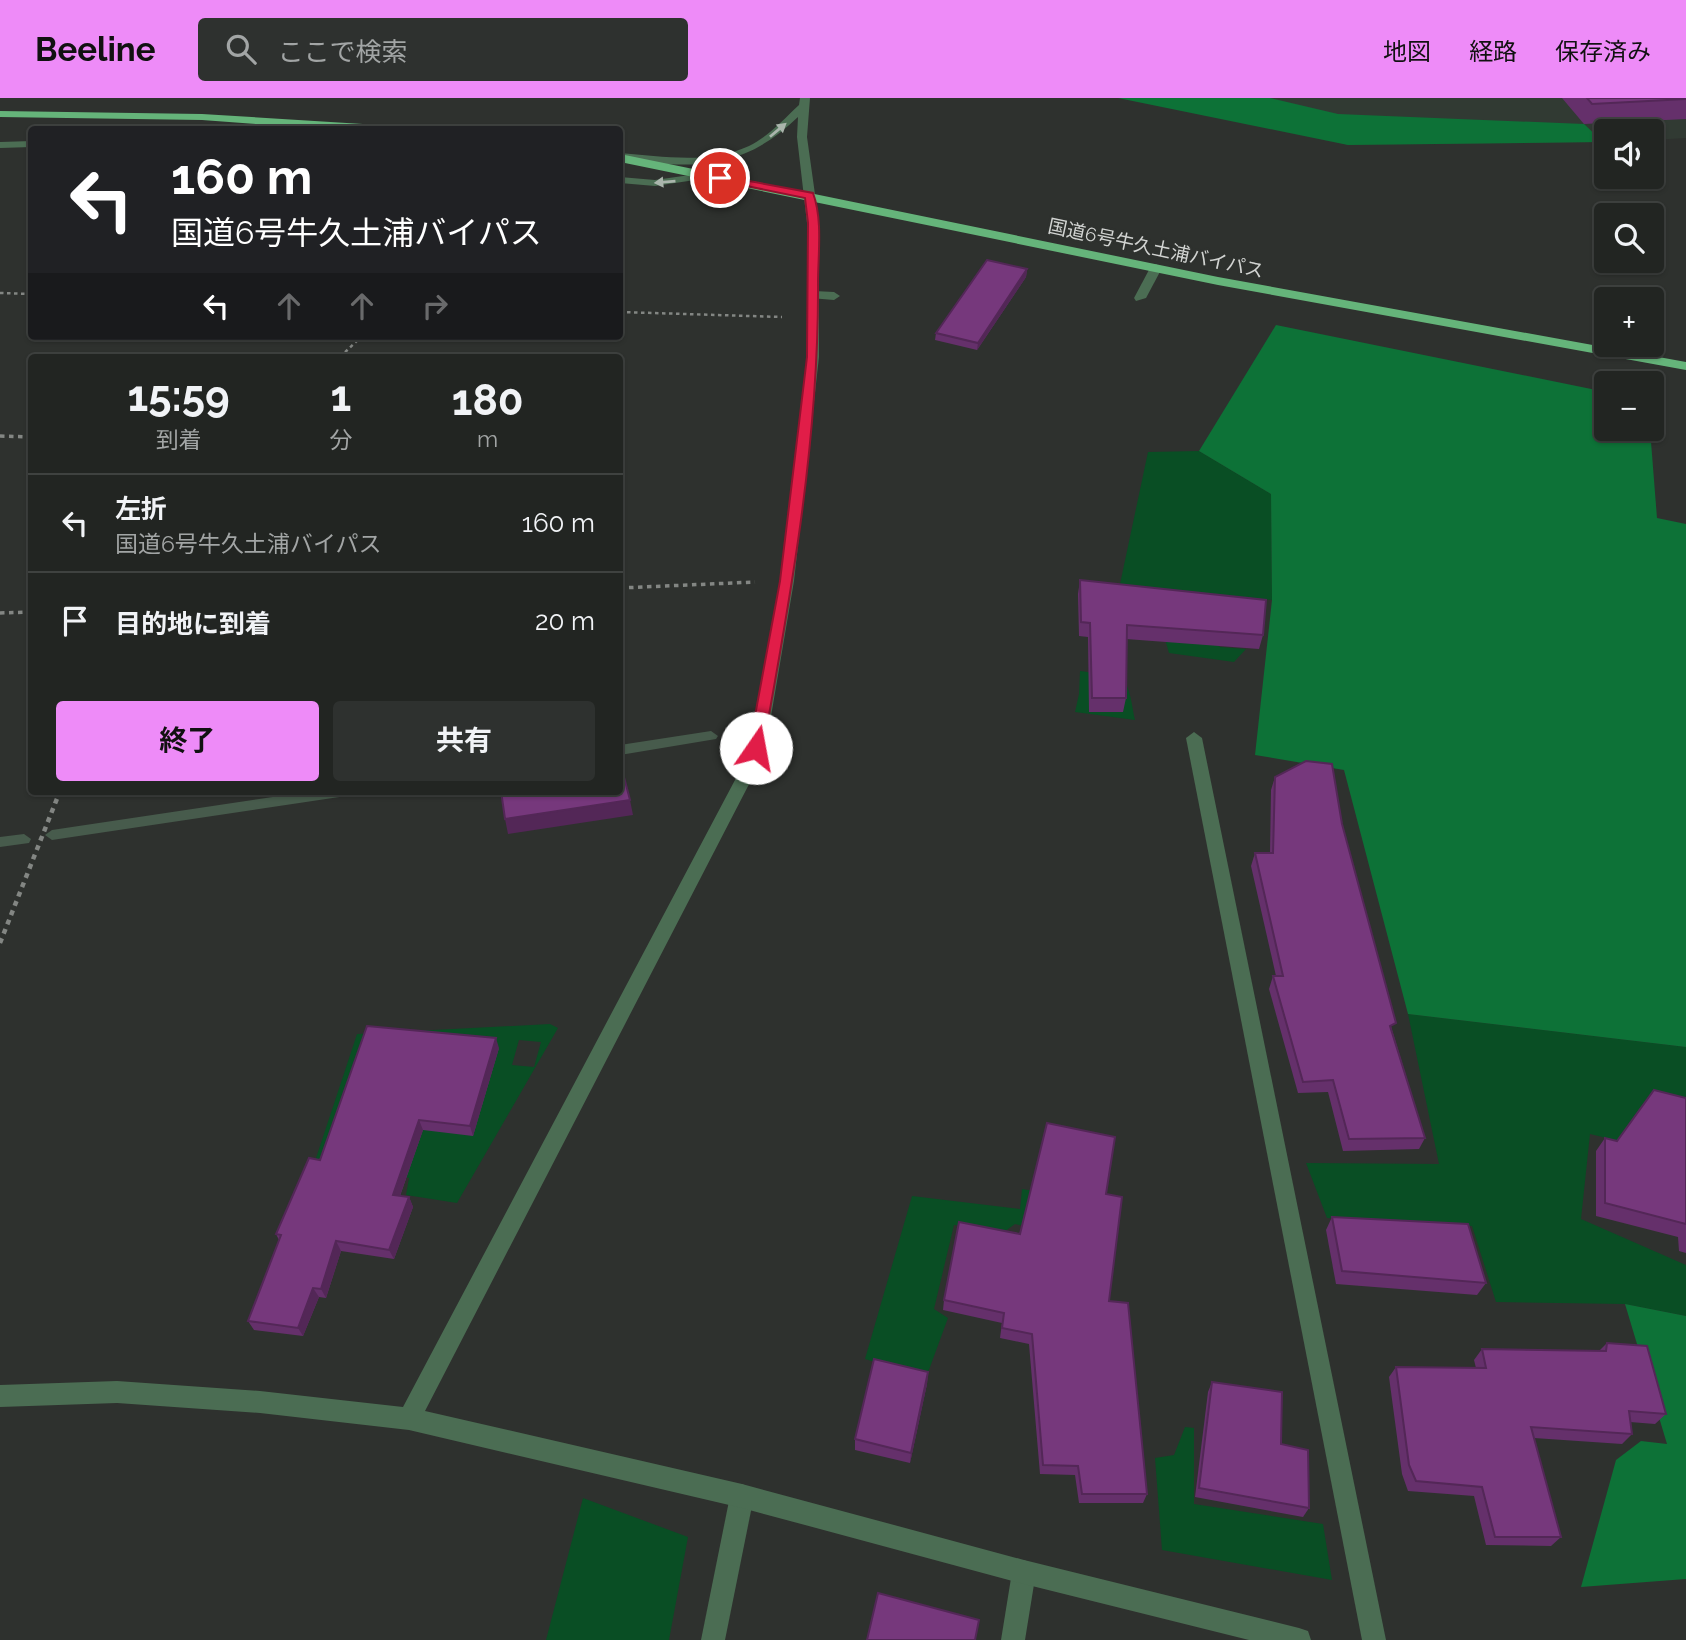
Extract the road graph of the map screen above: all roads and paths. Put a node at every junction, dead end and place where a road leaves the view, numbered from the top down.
1 (804, 103) edge
2 (0, 114) edge
3 (336, 126) edge
4 (28, 144) edge
5 (0, 145) edge
6 (623, 157) edge
7 (623, 158) edge
8 (711, 176) junction
9 (623, 180) edge
10 (810, 195) junction
11 (1156, 268) junction
12 (0, 293) edge
13 (28, 294) edge
14 (814, 295) junction
15 (834, 296) dead end
16 (1140, 298) dead end
17 (623, 312) edge
18 (814, 318) junction
19 (358, 340) edge
20 (343, 354) edge
21 (1686, 366) edge
22 (0, 436) edge
23 (28, 437) edge
24 (787, 581) junction
25 (623, 588) edge
26 (28, 612) edge
27 (0, 613) edge
28 (1194, 738) dead end
29 (58, 795) edge
30 (0, 943) edge
31 (0, 1396) edge
32 (409, 1419) junction
33 (742, 1496) junction
34 (1024, 1572) junction
35 (713, 1640) edge
36 (1013, 1640) edge
37 (1299, 1640) edge
38 (1374, 1640) edge

6 -> 1 street
1 - 10 street
2 - 3 highway
4 - 5 street
7 - 8 highway, 国道6号牛久土浦バイパス
8 -> 9 street
8 - 10 highway, 国道6号牛久土浦バイパス
10 - 11 highway, 国道6号牛久土浦バイパス
10 - 14 street
11 - 16 street
11 - 21 highway, 国道6号牛久土浦バイパス
12 - 13 path
14 - 15 street
14 - 18 street
17 - 18 path
18 - 24 street
19 - 20 path
22 - 23 path
24 - 25 path
24 - 32 street
26 - 27 path
28 - 38 street
29 - 30 path
31 - 32 street
32 - 33 street
33 - 34 street
33 - 35 street
34 - 36 street
34 - 37 street

